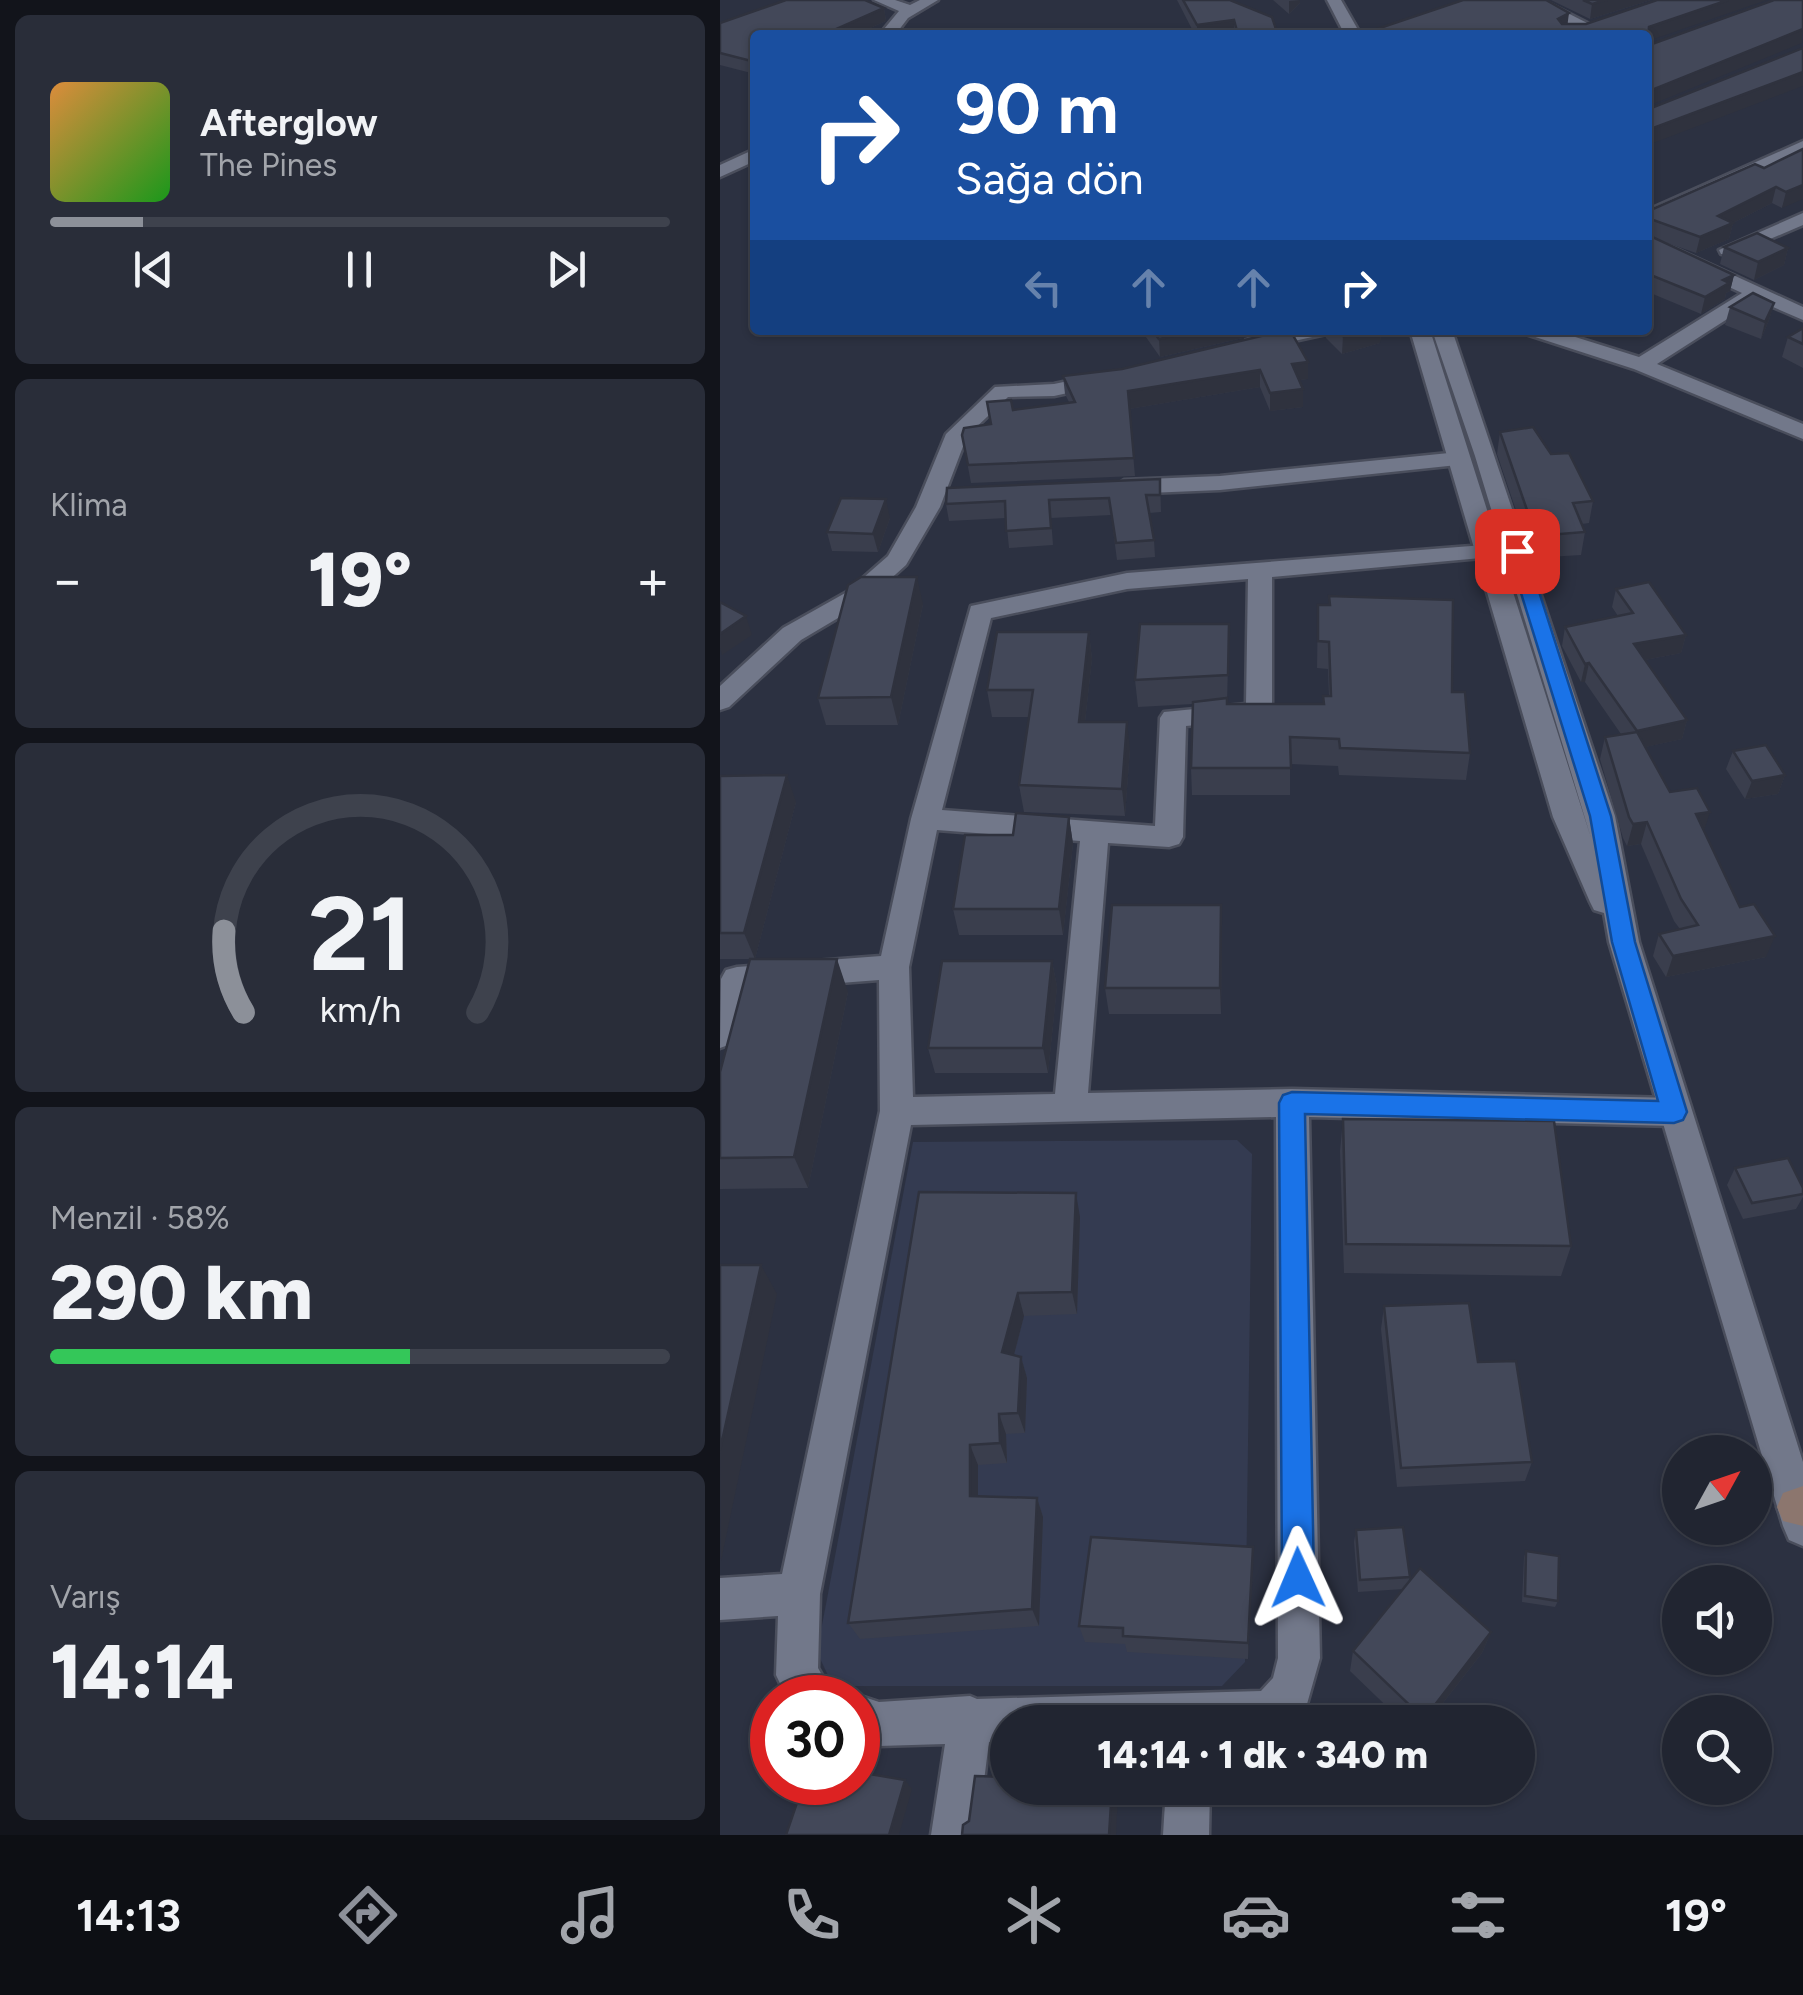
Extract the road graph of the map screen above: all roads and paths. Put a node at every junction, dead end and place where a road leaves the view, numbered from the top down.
1 (882, 0) edge
2 (932, 0) edge
3 (1334, 0) edge
4 (1530, 0) edge
5 (910, 10) junction
6 (1607, 22) edge
7 (1589, 28) junction
8 (892, 30) edge
9 (1349, 30) edge
10 (1583, 30) edge
11 (1803, 146) edge
12 (750, 156) edge
13 (724, 165) edge
14 (1652, 215) edge
15 (1803, 218) edge
16 (1652, 244) edge
17 (1698, 263) junction
18 (1755, 293) junction
19 (1803, 314) edge
20 (1295, 335) edge
21 (1422, 335) edge
22 (1444, 335) edge
23 (1549, 335) edge
24 (1227, 350) edge
25 (1640, 365) junction
26 (1128, 375) edge
27 (1803, 432) edge
28 (1460, 459) junction
29 (1105, 488) edge
30 (1484, 552) junction
31 (1260, 570) junction
32 (720, 700) edge
33 (924, 819) junction
34 (1095, 834) junction
35 (1624, 942) junction
36 (894, 966) junction
37 (720, 1036) edge
38 (1292, 1103) junction
39 (1070, 1106) junction
40 (897, 1111) junction
41 (1674, 1112) junction
42 (1801, 1513) edge
43 (800, 1594) junction
44 (720, 1598) edge
45 (797, 1675) edge
46 (1277, 1705) edge
47 (970, 1718) junction
48 (990, 1718) edge
49 (880, 1724) edge
50 (1187, 1805) edge
51 (954, 1835) edge
52 (1186, 1835) edge

1 - 5 street
2 - 5 street
3 - 9 street
4 - 7 street
5 - 8 street
6 - 7 street
7 - 10 street
11 - 14 street
12 - 13 street
15 - 17 street
16 - 17 street
17 - 18 street
18 - 19 street
18 - 25 street
20 - 24 street
21 - 28 street
22 - 35 street
23 - 25 street
25 - 27 street
26 - 32 street
28 - 29 street
28 - 30 street
30 - 31 street
30 - 35 street
31 - 33 street
31 - 34 street
33 - 34 street
33 - 36 street
34 - 39 street
35 - 41 street
36 - 37 street
36 - 40 street
38 - 39 street
38 - 41 street
38 - 46 street
39 - 40 street
40 - 43 street
41 - 42 street
43 - 44 street
43 - 45 street
47 - 48 street
47 - 49 street
47 - 51 street
50 - 52 street

